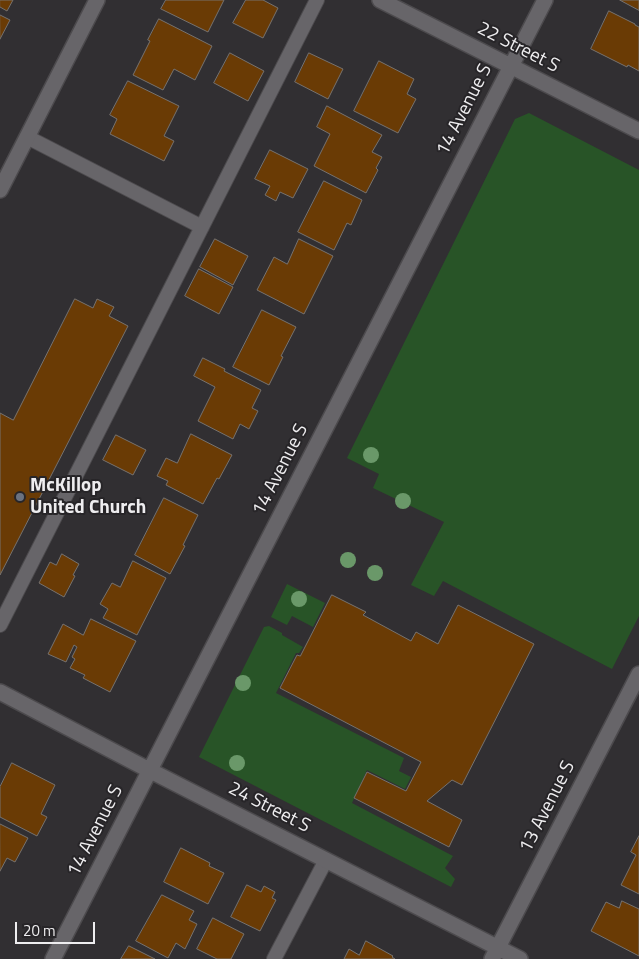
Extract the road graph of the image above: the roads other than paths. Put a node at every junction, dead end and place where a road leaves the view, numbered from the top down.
1 (97, 0) edge
2 (317, 0) edge
3 (380, 0) edge
4 (545, 0) edge
5 (510, 66) junction
6 (639, 130) edge
7 (27, 137) junction
8 (0, 190) edge
9 (202, 227) junction
10 (0, 625) edge
11 (639, 674) edge
12 (0, 692) edge
13 (149, 770) junction
14 (326, 860) junction
15 (495, 953) edge
16 (53, 959) edge
17 (274, 959) edge
18 (520, 959) edge

1 - 7 street
2 - 9 lane
3 - 5 street, 22 Street S
4 - 5 street, 14 Avenue S
5 - 6 street, 22 Street S
5 - 13 street, 14 Avenue S
7 - 8 street
7 - 9 lane
9 - 10 lane
11 - 15 street, 13 Avenue S
12 - 13 street, 24 Street S
13 - 14 street, 24 Street S
13 - 16 street, 14 Avenue S
14 - 15 street, 24 Street S
14 - 17 lane
15 - 18 street, 24 Street S

